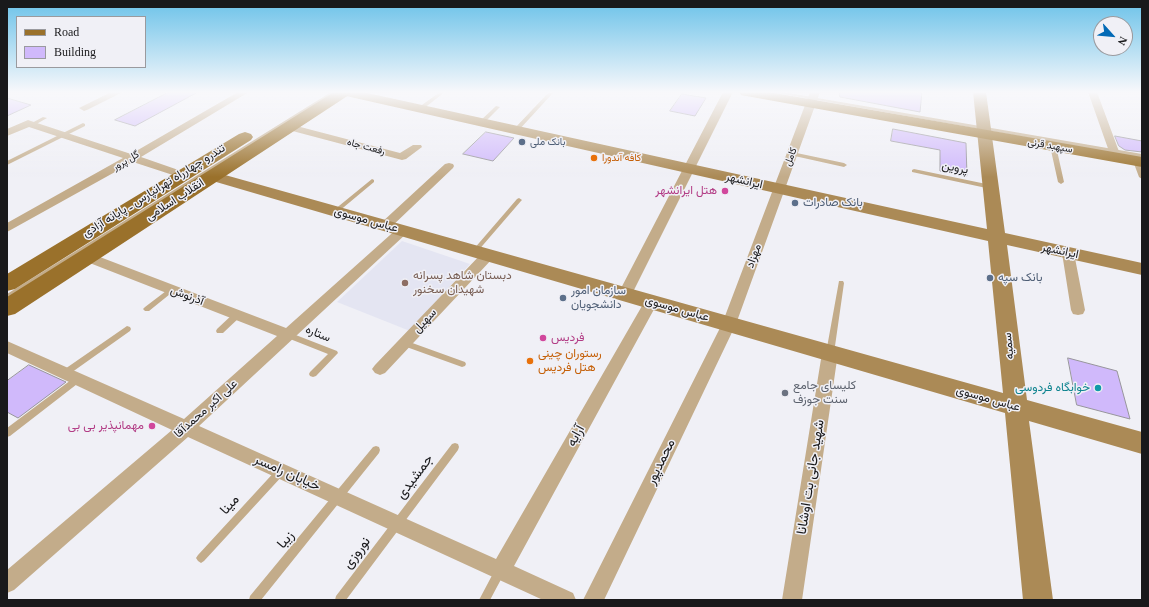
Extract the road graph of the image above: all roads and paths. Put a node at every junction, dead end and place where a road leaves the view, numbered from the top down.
1 (40, 120) edge
2 (196, 120) edge
3 (273, 120) edge
4 (281, 120) edge
5 (289, 120) edge
6 (300, 120) edge
7 (475, 120) edge
8 (525, 120) edge
9 (713, 120) edge
10 (805, 120) edge
11 (929, 120) edge
12 (983, 120) edge
13 (1102, 120) edge
14 (482, 122) joint
15 (31, 125) junction
16 (83, 125) dead end
17 (289, 127) junction
18 (516, 130) junction
19 (984, 131) junction
20 (8, 132) edge
21 (63, 135) junction
22 (1053, 146) junction
23 (417, 147) dead end
24 (792, 154) junction
25 (1114, 154) junction
26 (132, 158) junction
27 (1140, 160) edge
28 (7, 163) edge
29 (844, 165) dead end
30 (449, 166) dead end
31 (689, 168) junction
32 (914, 172) dead end
33 (183, 175) junction
34 (212, 176) junction
35 (1142, 177) edge
36 (372, 181) dead end
37 (1061, 182) dead end
38 (991, 187) junction
39 (779, 188) junction
40 (518, 200) dead end
41 (336, 211) junction
42 (7, 228) edge
43 (394, 228) junction
44 (996, 237) junction
45 (481, 253) junction
46 (1068, 253) junction
47 (87, 257) junction
48 (1142, 269) edge
49 (841, 283) dead end
50 (7, 284) edge
51 (172, 290) junction
52 (7, 291) edge
53 (625, 294) junction
54 (7, 297) edge
55 (650, 302) junction
56 (7, 308) edge
57 (147, 309) dead end
58 (1078, 310) dead end
59 (237, 315) junction
60 (729, 324) junction
61 (127, 329) dead end
62 (220, 331) dead end
63 (288, 334) junction
64 (404, 343) junction
65 (7, 347) edge
66 (830, 353) junction
67 (462, 364) dead end
68 (380, 369) dead end
69 (313, 374) dead end
70 (71, 376) junction
71 (1016, 406) junction
72 (186, 428) junction
73 (7, 433) edge
74 (1142, 443) edge
75 (455, 446) dead end
76 (376, 450) dead end
77 (281, 471) junction
78 (339, 497) junction
79 (397, 523) junction
80 (201, 558) dead end
81 (501, 570) junction
82 (7, 583) edge
83 (254, 600) edge
84 (340, 600) edge
85 (484, 600) edge
86 (566, 600) edge
87 (593, 600) edge
88 (792, 600) edge
89 (1038, 600) edge

1 - 15 lane
2 - 26 street, گل پرور
3 - 33 main road, انقلاب اسلامی
4 - 52 lane
5 - 54 lane, تندرو چهارراه تهرانپارس ـ پایانه آزادی
6 - 17 main road, انقلاب اسلامی
7 - 14 main road, ایرانشهر
8 - 18 lane
9 - 31 street
10 - 24 street, کامل
11 - 19 main road, سپهبد قرنی
12 - 19 main road, سمیه
13 - 25 street
14 - 18 main road, ایرانشهر
15 - 20 street
15 - 21 street
16 - 21 lane
17 - 23 street, رفعت جاه
17 - 34 main road, انقلاب اسلامی
18 - 31 main road, ایرانشهر
19 - 22 main road, سپهبد قرنی
19 - 25 lane
19 - 38 main road, سمیه
21 - 26 street
21 - 28 lane
22 - 25 main road, سپهبد قرنی
22 - 37 lane
24 - 29 lane
24 - 39 street, کامل
25 - 27 main road, سپهبد قرنی
26 - 33 street
26 - 42 street, گل پرور
27 - 35 lane
30 - 43 street, علی اکبر محمدآقا
31 - 39 main road, ایرانشهر
31 - 53 street
32 - 38 lane, پروین
33 - 50 main road, انقلاب اسلامی
34 - 41 main road, عباس موسوی
34 - 47 main road, انقلاب اسلامی
36 - 41 lane
38 - 44 main road, سمیه
39 - 44 main road, ایرانشهر
39 - 60 street, مهزاد
40 - 45 lane
41 - 43 main road, عباس موسوی
43 - 45 main road, عباس موسوی
43 - 63 street, علی اکبر محمدآقا
44 - 46 main road, ایرانشهر
44 - 71 main road, سمیه
45 - 53 main road, عباس موسوی
45 - 64 street, سهیل
46 - 48 main road, ایرانشهر
46 - 58 street
47 - 51 street, آذرنوش
47 - 56 main road, انقلاب اسلامی
49 - 66 lane
51 - 57 lane
51 - 59 street, آذرنوش
53 - 55 main road, عباس موسوی
55 - 60 main road, عباس موسوی
55 - 81 street, آرایه
59 - 62 lane
59 - 63 street, آذرنوش
60 - 66 main road, عباس موسوی
60 - 87 street, محمدپور
61 - 70 lane
63 - 69 lane, ستاره
63 - 72 street, علی اکبر محمدآقا
64 - 67 lane
64 - 68 street, سهیل
65 - 70 street, خیابان رامسر
66 - 71 main road, عباس موسوی
66 - 88 street, شهید جانی بت اوشانا
70 - 72 street, خیابان رامسر
70 - 73 lane
71 - 74 main road, عباس موسوی
71 - 89 main road, سمیه
72 - 77 street, خیابان رامسر
72 - 82 street, علی اکبر محمدآقا
75 - 79 lane, جمشیدی
76 - 78 lane, زیبا
77 - 78 street, خیابان رامسر
77 - 80 lane, مینا
78 - 79 street, خیابان رامسر
78 - 83 lane, زیبا
79 - 81 street, خیابان رامسر
79 - 84 lane, نوروزی
81 - 85 lane
81 - 86 street, خیابان رامسر

